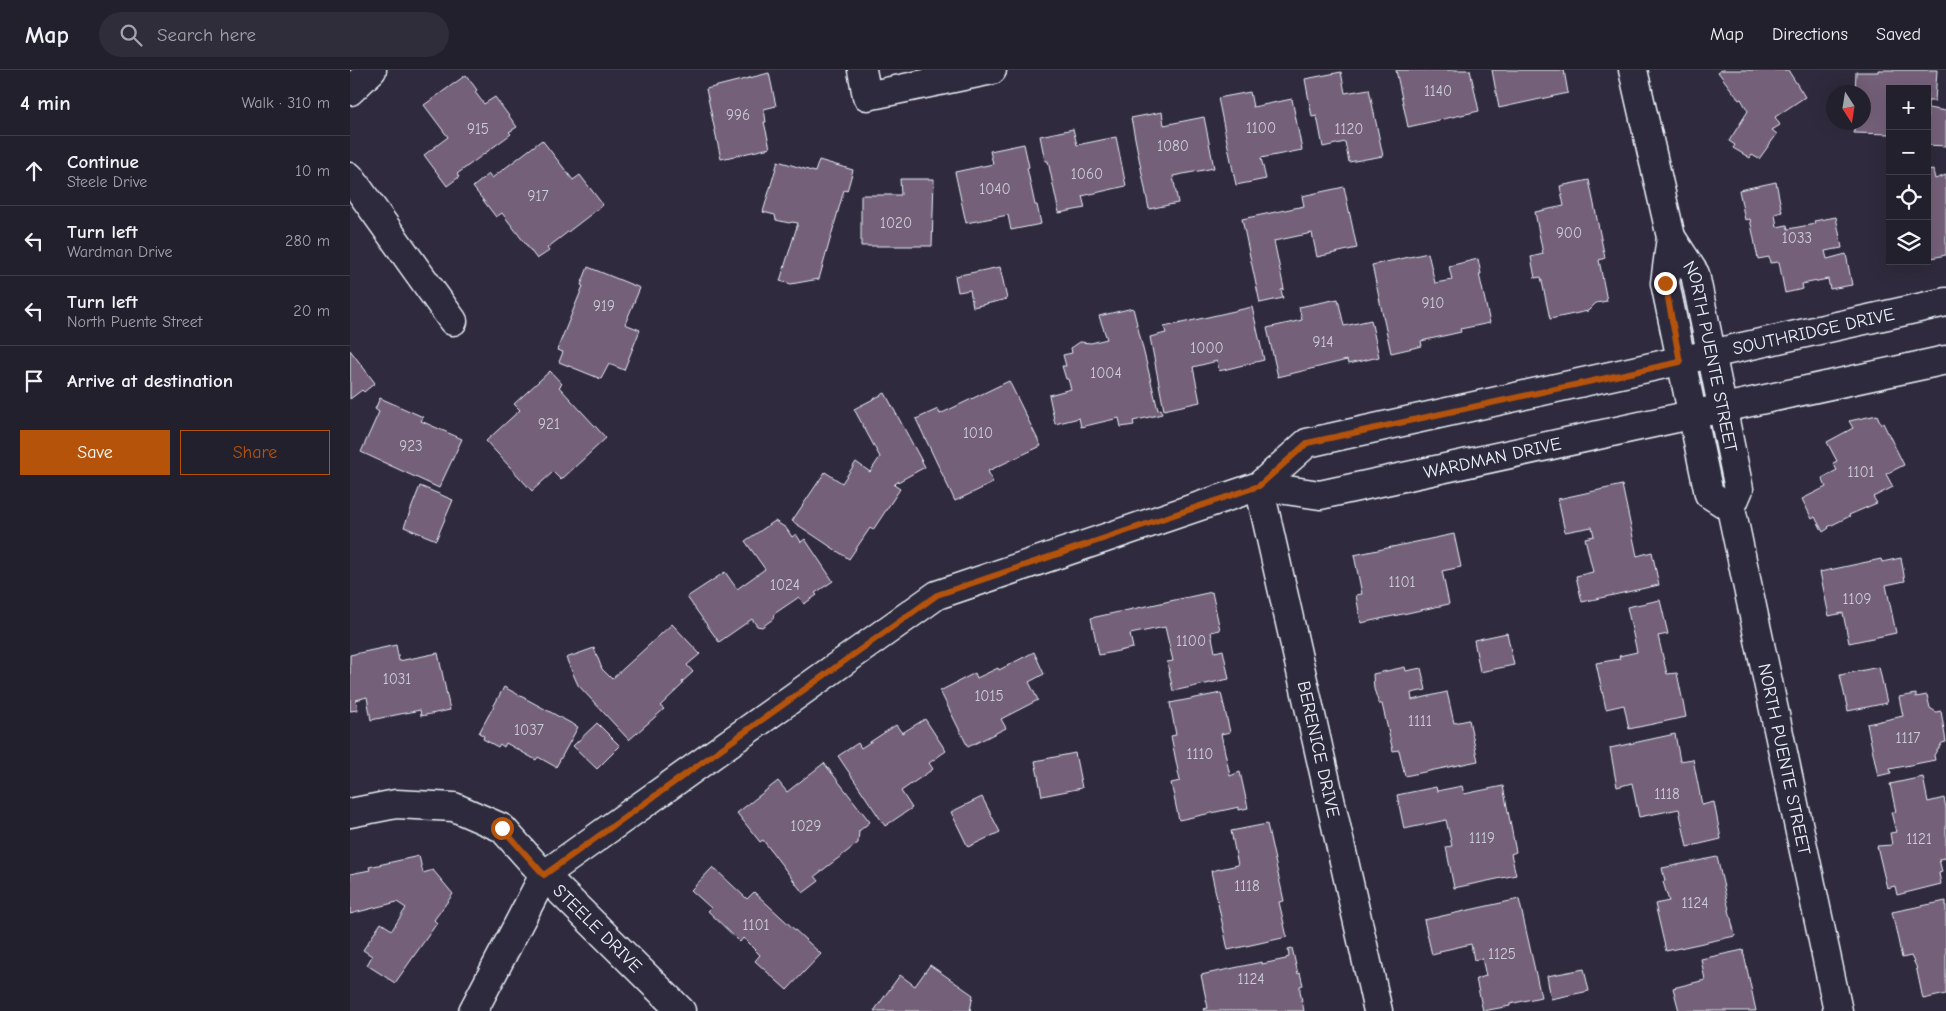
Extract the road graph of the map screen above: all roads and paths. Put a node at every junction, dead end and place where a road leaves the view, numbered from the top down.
1 (372, 70) edge
2 (992, 70) edge
3 (1633, 70) edge
4 (865, 83) edge
5 (350, 91) edge
6 (350, 177) edge
7 (1671, 237) junction
8 (1946, 302) edge
9 (453, 321) dead end
10 (1712, 355) junction
11 (1946, 360) edge
12 (1680, 362) junction
13 (1723, 408) junction
14 (1693, 414) junction
15 (1259, 486) junction
16 (1731, 508) junction
17 (350, 812) edge
18 (544, 875) junction
19 (473, 1011) edge
20 (681, 1011) edge
21 (1378, 1011) edge
22 (1838, 1011) edge

1 - 5 street
2 - 4 street
3 - 7 street, NORTH PUENTE STREET
6 - 9 street
7 - 10 street, NORTH PUENTE STREET
7 - 12 street, NORTH PUENTE STREET
8 - 10 street, SOUTHRIDGE DRIVE
10 - 12 street, SOUTHRIDGE DRIVE
10 - 13 street, NORTH PUENTE STREET
11 - 13 street
12 - 14 street, NORTH PUENTE STREET
12 - 15 street, WARDMAN DRIVE
13 - 14 street, WARDMAN DRIVE
13 - 16 street, NORTH PUENTE STREET
14 - 15 street, WARDMAN DRIVE
14 - 16 street, NORTH PUENTE STREET
15 - 18 street, WARDMAN DRIVE
15 - 21 street, BERENICE DRIVE
16 - 22 street, NORTH PUENTE STREET
17 - 18 street, STEELE DRIVE
18 - 19 street, WARDMAN DRIVE
18 - 20 street, STEELE DRIVE

